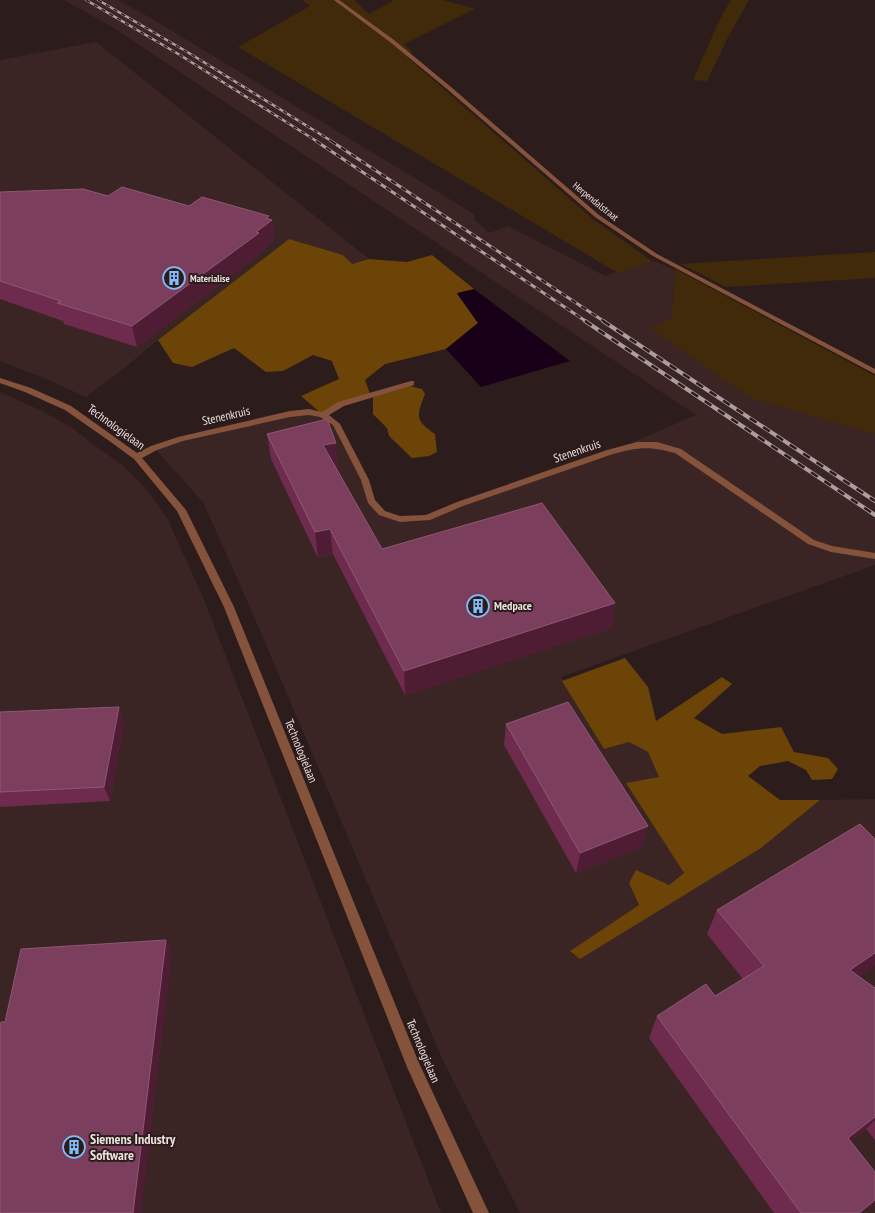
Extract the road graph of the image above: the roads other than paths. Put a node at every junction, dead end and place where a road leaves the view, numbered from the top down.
1 (336, 0) edge
2 (875, 372) edge
3 (0, 380) edge
4 (411, 383) dead end
5 (322, 415) junction
6 (137, 457) junction
7 (875, 556) edge
8 (481, 1213) edge

1 - 2 street, Herpendalstraat
3 - 6 street, Technologielaan
4 - 5 street
5 - 6 street, Stenenkruis
5 - 7 street, Stenenkruis
6 - 8 street, Technologielaan

